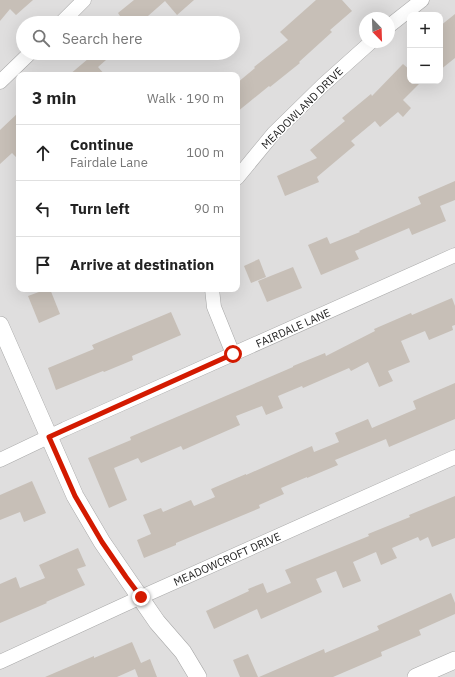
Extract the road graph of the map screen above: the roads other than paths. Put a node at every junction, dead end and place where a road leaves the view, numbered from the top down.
1 (84, 0) edge
2 (422, 0) edge
3 (68, 16) edge
4 (395, 21) edge
5 (364, 48) edge
6 (23, 60) edge
7 (0, 82) edge
8 (240, 174) edge
9 (455, 255) edge
10 (212, 292) edge
11 (0, 325) edge
12 (233, 354) junction
13 (49, 437) junction
14 (455, 457) edge
15 (0, 460) edge
16 (141, 597) junction
17 (455, 660) edge
18 (0, 662) edge
19 (198, 677) edge
20 (416, 677) edge

1 - 3 street
2 - 4 street
5 - 8 street, MEADOWLAND DRIVE
6 - 7 street
9 - 12 street, FAIRDALE LANE
10 - 12 street
11 - 13 street
12 - 13 street, FAIRDALE LANE
13 - 15 street, FAIRDALE LANE
13 - 16 street
14 - 16 street, MEADOWCROFT DRIVE
16 - 18 street, MEADOWCROFT DRIVE
16 - 19 street
17 - 20 street

